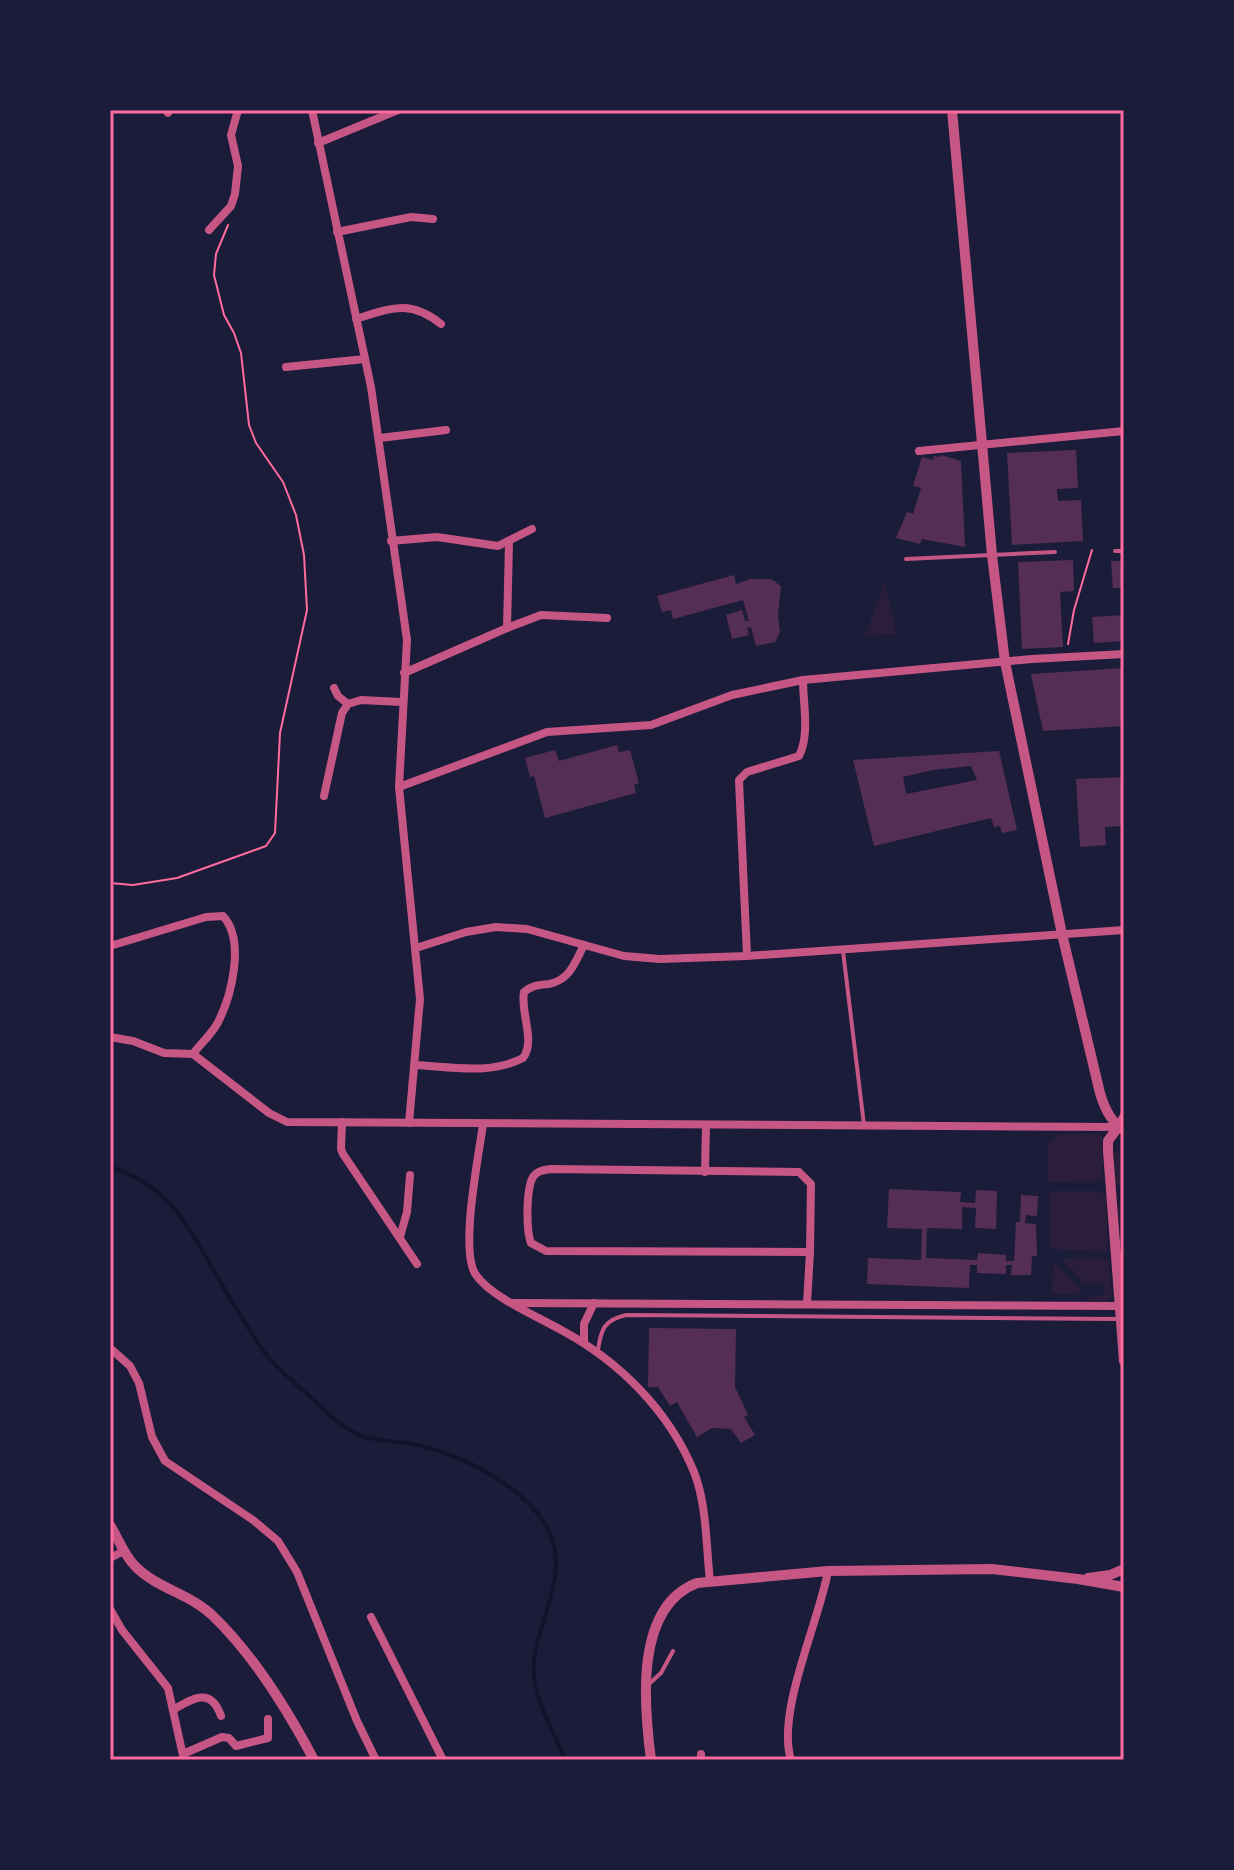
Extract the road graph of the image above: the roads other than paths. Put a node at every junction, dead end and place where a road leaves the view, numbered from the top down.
1 (238, 110) edge
2 (312, 110) edge
3 (398, 110) edge
4 (952, 110) edge
5 (318, 143) junction
6 (433, 219) dead end
7 (209, 230) dead end
8 (337, 232) junction
9 (356, 319) junction
10 (441, 324) dead end
11 (365, 359) junction
12 (286, 367) dead end
13 (446, 430) dead end
14 (1124, 431) edge
15 (380, 438) junction
16 (982, 443) junction
17 (919, 451) dead end
18 (532, 529) dead end
19 (391, 541) junction
20 (509, 542) junction
21 (1115, 551) dead end
22 (1124, 551) edge
23 (1055, 552) dead end
24 (992, 555) junction
25 (906, 559) dead end
26 (607, 618) dead end
27 (507, 628) junction
28 (1124, 654) edge
29 (1005, 662) junction
30 (404, 673) junction
31 (803, 680) junction
32 (334, 688) dead end
33 (402, 702) junction
34 (348, 704) junction
35 (399, 787) junction
36 (324, 796) dead end
37 (1124, 930) edge
38 (1062, 934) junction
39 (584, 945) junction
40 (110, 946) edge
41 (416, 948) junction
42 (842, 949) junction
43 (747, 956) junction
44 (110, 1037) edge
45 (193, 1054) junction
46 (415, 1065) junction
47 (1124, 1115) edge
48 (342, 1122) junction
49 (409, 1123) junction
50 (483, 1124) junction
51 (706, 1125) junction
52 (864, 1127) junction
53 (1122, 1128) edge
54 (705, 1172) junction
55 (410, 1175) dead end
56 (400, 1237) junction
57 (810, 1252) junction
58 (417, 1264) dead end
59 (514, 1303) junction
60 (594, 1303) junction
61 (807, 1304) junction
62 (1120, 1306) junction
63 (1120, 1319) junction
64 (584, 1342) junction
65 (110, 1348) edge
66 (597, 1352) junction
67 (1124, 1361) edge
68 (110, 1525) edge
69 (124, 1551) junction
70 (110, 1558) edge
71 (1124, 1569) edge
72 (828, 1571) junction
73 (1078, 1579) junction
74 (710, 1581) junction
75 (1124, 1587) edge
76 (110, 1609) edge
77 (371, 1617) dead end
78 (673, 1651) dead end
79 (645, 1688) junction
80 (173, 1710) junction
81 (221, 1716) dead end
82 (268, 1719) dead end
83 (183, 1757) edge
84 (314, 1760) edge
85 (376, 1760) edge
86 (443, 1760) edge
87 (651, 1760) edge
88 (791, 1760) edge

1 - 7 street
2 - 5 street
3 - 5 street
4 - 16 street
5 - 8 street
6 - 8 street
8 - 9 street
9 - 10 street
9 - 11 street
11 - 12 street
11 - 15 street
13 - 15 street
14 - 16 street
15 - 19 street
16 - 17 street
16 - 24 street
18 - 20 street
19 - 20 street
19 - 30 street
20 - 27 street
21 - 22 lane
23 - 24 lane
24 - 25 lane
24 - 29 street
26 - 27 street
27 - 30 street
28 - 29 street
29 - 31 street
29 - 38 street
30 - 33 street
31 - 35 street
31 - 43 street
32 - 34 street
33 - 34 street
33 - 35 street
34 - 36 street
35 - 41 street
37 - 38 street
38 - 42 street
38 - 53 street
39 - 41 street
39 - 43 street
39 - 46 street
40 - 45 street
41 - 46 street
42 - 43 street
42 - 52 lane
44 - 45 street
45 - 48 street
46 - 49 street
47 - 53 street
48 - 49 street
48 - 56 street
49 - 50 street
50 - 51 street
50 - 59 street
51 - 52 street
51 - 54 street
52 - 53 street
53 - 62 street
54 - 57 street
54 - 57 street
55 - 56 street
56 - 58 street
57 - 61 street
59 - 60 street
59 - 64 street
60 - 61 street
60 - 64 street
61 - 62 street
62 - 63 street
63 - 66 lane
63 - 67 street
64 - 66 street
65 - 85 street
66 - 74 street
68 - 69 street
69 - 70 street
69 - 84 street
71 - 73 street
72 - 73 street
72 - 74 street
72 - 88 street
73 - 75 street
74 - 79 street
76 - 80 street
77 - 86 street
78 - 79 lane
79 - 87 street
80 - 81 street
80 - 83 street
82 - 83 street

